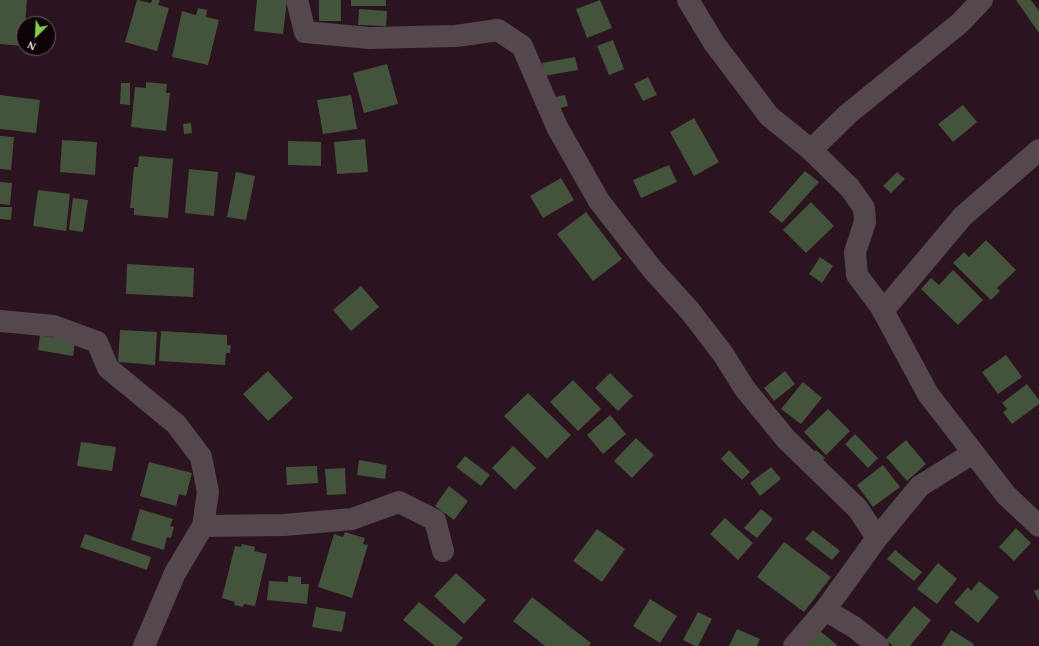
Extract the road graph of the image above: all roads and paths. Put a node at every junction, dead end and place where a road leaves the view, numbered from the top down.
1 (297, 0) edge
2 (688, 0) edge
3 (982, 0) edge
4 (811, 150) junction
5 (1039, 150) edge
6 (883, 311) junction
7 (0, 321) edge
8 (973, 453) junction
9 (202, 526) junction
10 (1039, 526) edge
11 (878, 538) junction
12 (444, 551) dead end
13 (825, 610) junction
14 (144, 646) edge
15 (794, 646) edge
16 (878, 646) edge

1 - 11 street
2 - 4 street
3 - 4 street
4 - 6 street
5 - 6 street
6 - 8 street
7 - 9 street
8 - 10 street
8 - 11 street
9 - 12 street
9 - 14 street
11 - 13 street
13 - 15 street
13 - 16 street

